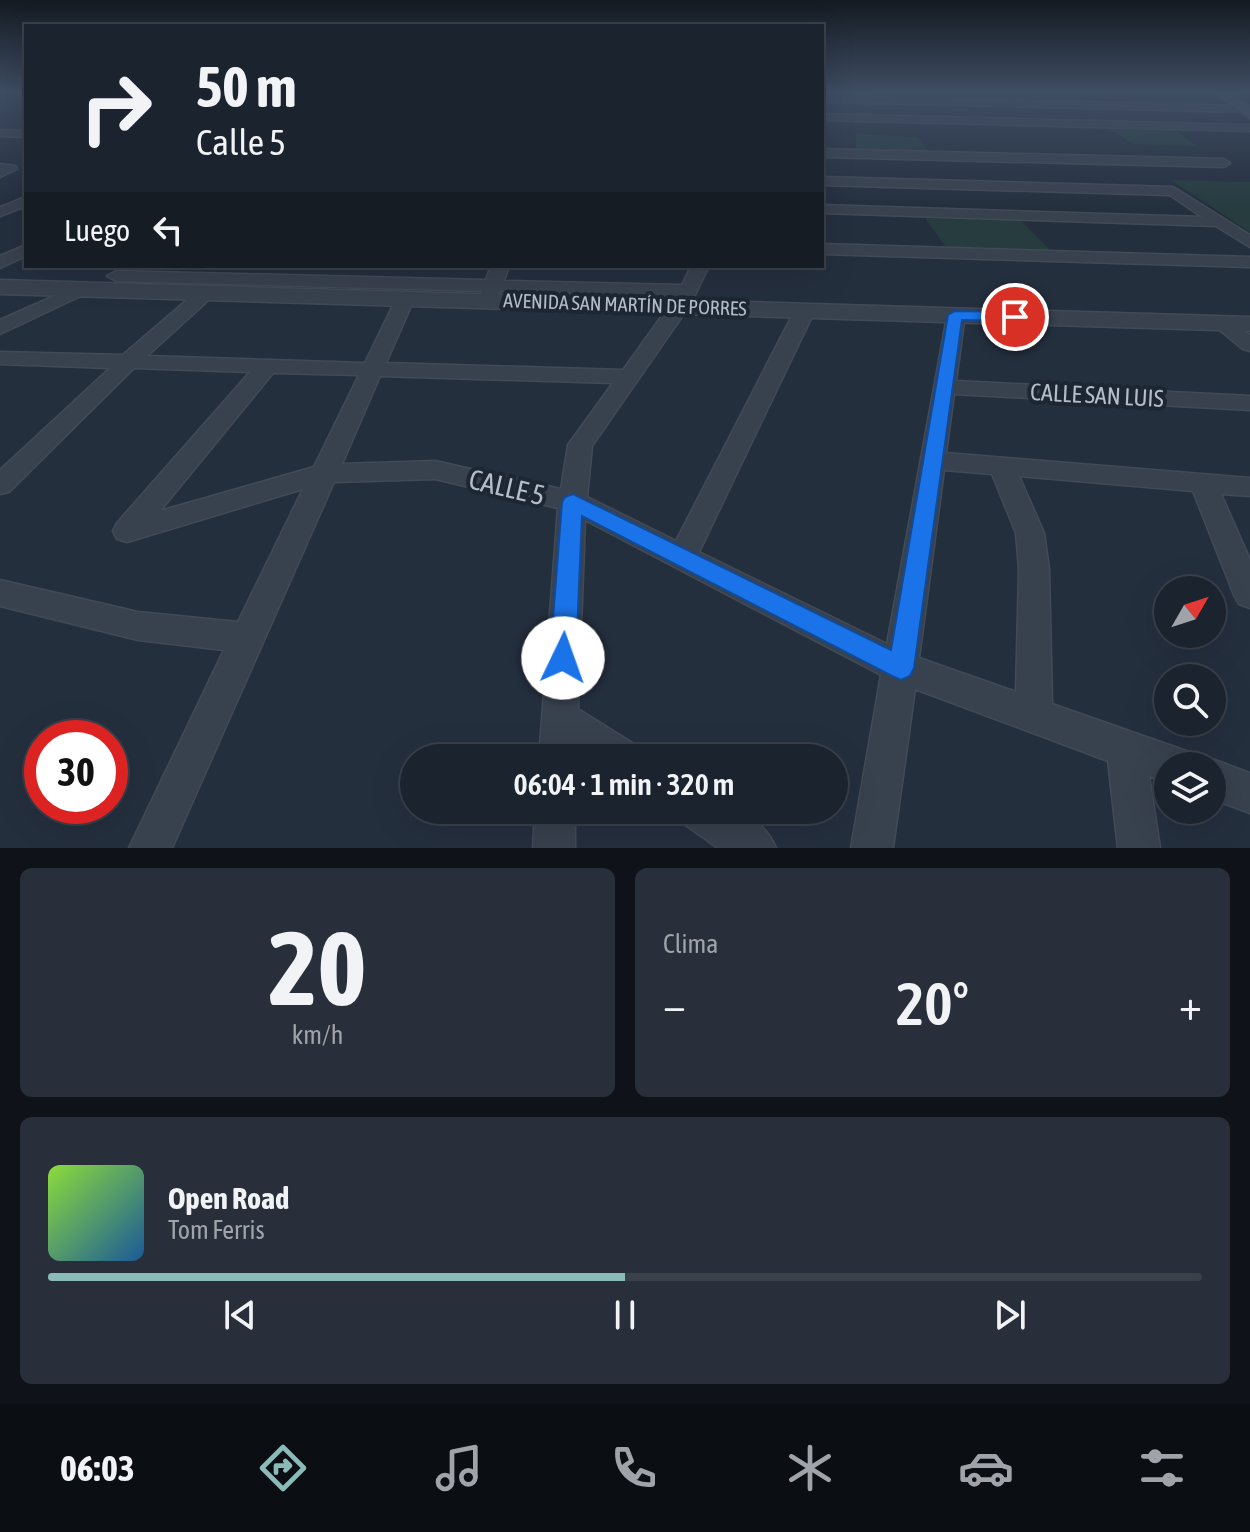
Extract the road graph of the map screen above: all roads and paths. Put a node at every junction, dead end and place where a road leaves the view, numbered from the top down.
1 (841, 131) edge
2 (880, 131) edge
3 (952, 131) edge
4 (1028, 131) edge
5 (1101, 131) edge
6 (1185, 131) edge
7 (0, 133) edge
8 (24, 134) edge
9 (849, 136) junction
10 (1115, 139) dead end
11 (1041, 140) dead end
12 (1128, 146) dead end
13 (1053, 150) dead end
14 (824, 152) edge
15 (984, 157) junction
16 (1065, 159) junction
17 (1154, 161) junction
18 (824, 181) edge
19 (24, 202) edge
20 (824, 209) edge
21 (0, 212) edge
22 (1220, 222) junction
23 (1250, 242) edge
24 (824, 249) edge
25 (24, 251) edge
26 (1250, 262) edge
27 (0, 263) edge
28 (131, 268) edge
29 (499, 268) edge
30 (699, 268) edge
31 (116, 276) junction
32 (0, 287) edge
33 (85, 289) junction
34 (207, 292) junction
35 (490, 293) junction
36 (406, 297) junction
37 (684, 298) junction
38 (805, 310) junction
39 (955, 315) junction
40 (1223, 323) junction
41 (1250, 324) edge
42 (0, 328) edge
43 (1250, 345) edge
44 (9, 358) edge
45 (128, 362) junction
46 (267, 366) junction
47 (373, 369) junction
48 (0, 372) edge
49 (631, 377) junction
50 (944, 387) junction
51 (1250, 403) edge
52 (933, 460) junction
53 (1002, 466) junction
54 (325, 473) junction
55 (1203, 484) junction
56 (0, 485) edge
57 (1250, 487) edge
58 (573, 502) junction
59 (682, 557) junction
60 (0, 593) edge
61 (1250, 595) edge
62 (248, 638) junction
63 (901, 668) junction
64 (1034, 716) junction
65 (560, 718) junction
66 (559, 744) edge
67 (599, 744) edge
68 (1126, 748) junction
69 (1154, 758) edge
70 (1226, 784) edge
71 (1250, 793) edge
72 (555, 824) edge
73 (719, 824) edge
74 (150, 848) edge
75 (554, 848) edge
76 (755, 848) edge
77 (872, 848) edge
78 (1139, 848) edge

1 - 9 street
2 - 9 street
3 - 15 street
4 - 11 street
5 - 10 street
6 - 17 street
7 - 8 street
9 - 14 street
9 - 15 street
12 - 17 street
13 - 16 street
15 - 16 street
16 - 17 street
18 - 22 street
19 - 21 street
20 - 22 street
22 - 23 street
24 - 26 street
25 - 27 street
28 - 31 street
29 - 35 street
30 - 37 street
31 - 33 street
31 - 35 street
32 - 33 street, AVENIDA SAN MARTÍN DE PORRES
33 - 34 street, AVENIDA SAN MARTÍN DE PORRES
33 - 42 street
34 - 36 street, AVENIDA SAN MARTÍN DE PORRES
34 - 45 street
35 - 36 street, AVENIDA SAN MARTÍN DE PORRES
35 - 37 street, AVENIDA SAN MARTÍN DE PORRES
36 - 47 street
37 - 38 street, AVENIDA SAN MARTÍN DE PORRES
37 - 49 street
38 - 39 street, AVENIDA SAN MARTÍN DE PORRES
38 - 59 street
39 - 40 street, AVENIDA SAN MARTÍN DE PORRES
39 - 50 street
40 - 41 street, AVENIDA SAN MARTÍN DE PORRES
40 - 43 street
44 - 45 street
44 - 48 street
45 - 46 street
45 - 56 street
46 - 47 street
46 - 54 street, CALLE 5
47 - 49 street
47 - 54 street
49 - 58 street
50 - 51 street, CALLE SAN LUIS
50 - 52 street
52 - 53 street
52 - 63 street
53 - 55 street
53 - 64 street
54 - 58 street, CALLE 5
54 - 62 street
55 - 57 street
55 - 61 street
58 - 59 street, CALLE 5
58 - 65 street
59 - 63 street, CALLE 5
60 - 62 street
62 - 74 street
63 - 64 street, CALLE 5
63 - 77 street
64 - 68 street, CALLE 5
65 - 66 street
65 - 67 street
68 - 69 street, CALLE 5
68 - 78 street
70 - 71 street
72 - 75 street
73 - 76 street

